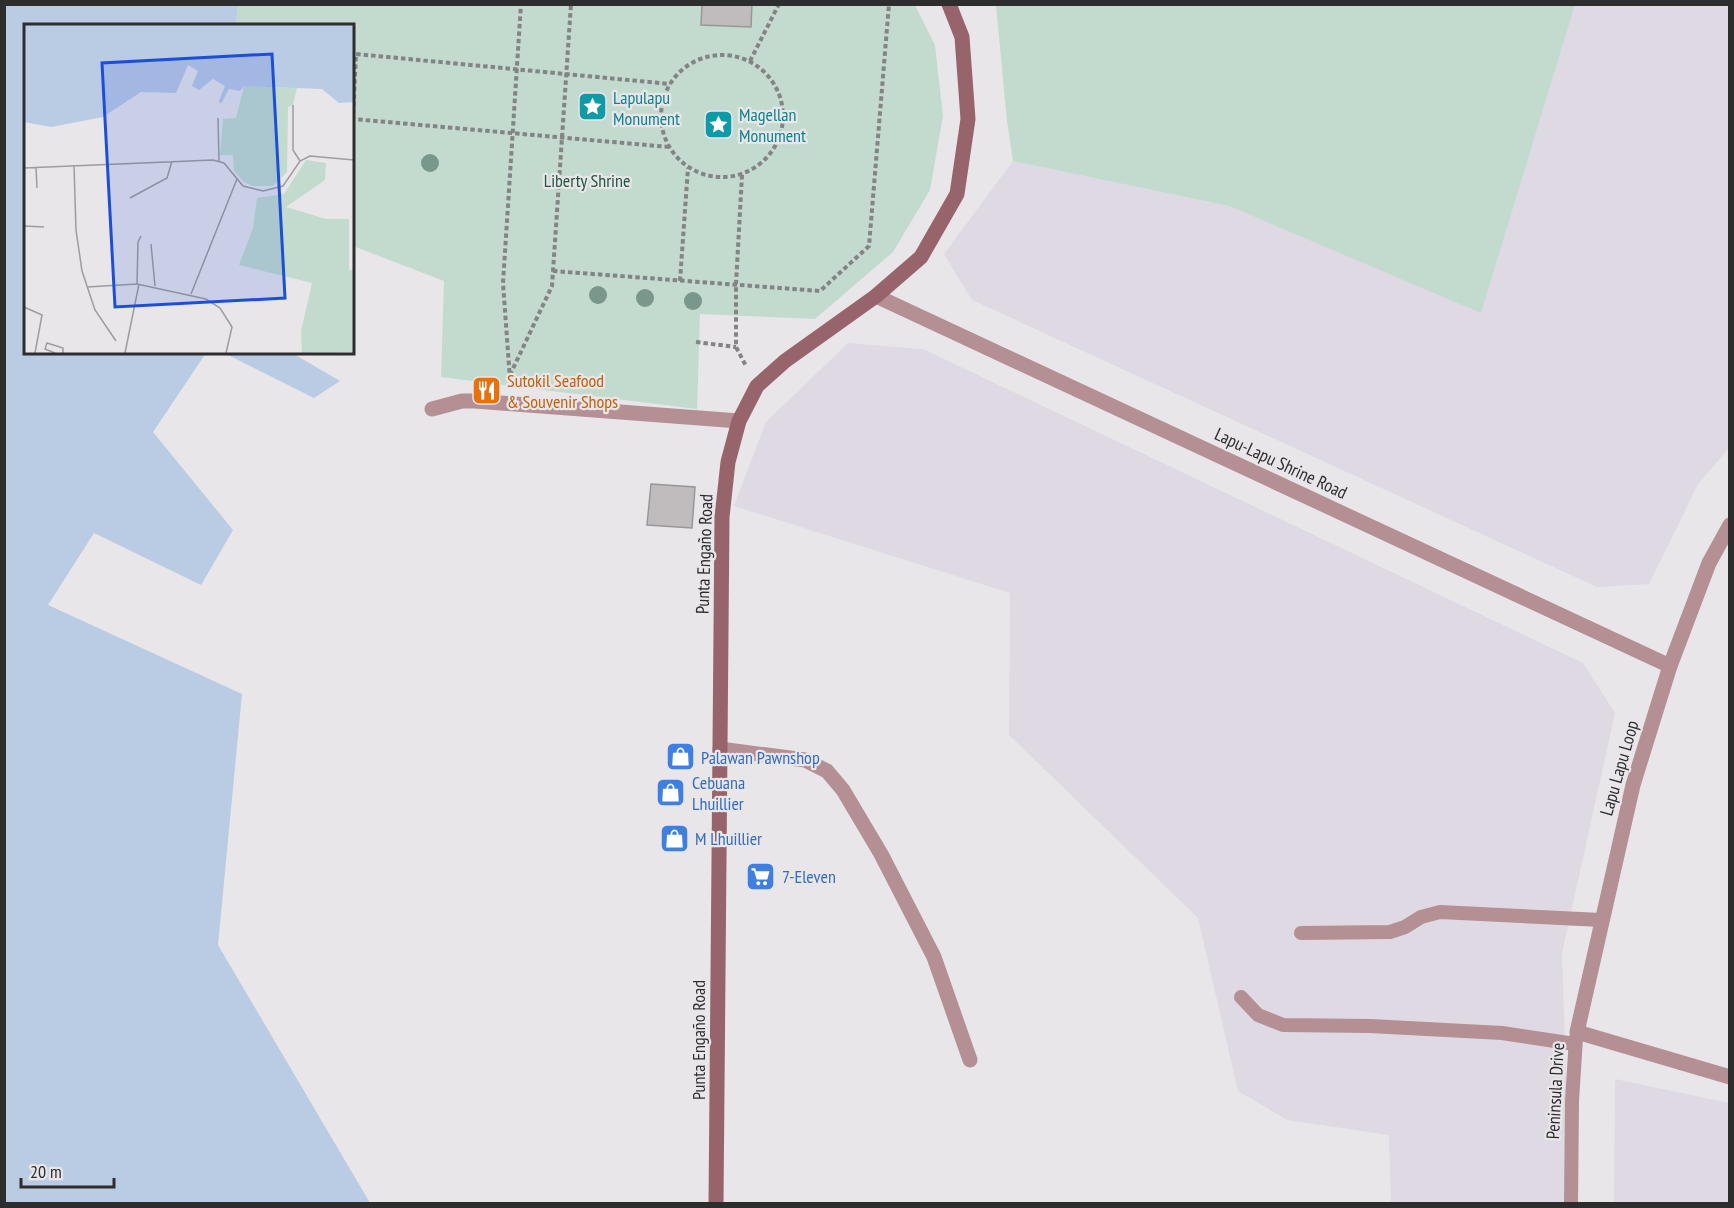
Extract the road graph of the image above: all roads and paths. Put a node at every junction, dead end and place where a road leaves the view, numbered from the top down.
1 (521, 4) edge
2 (571, 4) edge
3 (778, 4) edge
4 (889, 4) edge
5 (949, 4) edge
6 (750, 62) junction
7 (517, 69) junction
8 (566, 74) junction
9 (670, 84) junction
10 (354, 97) edge
11 (354, 119) edge
12 (513, 134) junction
13 (561, 138) junction
14 (669, 147) junction
15 (688, 168) junction
16 (742, 175) junction
17 (553, 271) junction
18 (680, 281) junction
19 (736, 284) junction
20 (876, 296) junction
21 (696, 342) dead end
22 (736, 347) junction
23 (510, 376) junction
24 (757, 387) junction
25 (511, 405) junction
26 (432, 409) dead end
27 (739, 421) junction
28 (1730, 525) edge
29 (1670, 666) junction
30 (720, 749) junction
31 (1602, 920) junction
32 (1301, 933) dead end
33 (1241, 997) dead end
34 (1576, 1038) junction
35 (970, 1060) dead end
36 (1730, 1077) edge
37 (716, 1203) edge
38 (1571, 1203) edge

1 - 7 path
2 - 8 path
3 - 6 path
4 - 19 path
5 - 20 street, Punta Engaño Road
6 - 9 path
6 - 16 path
7 - 8 path
7 - 10 path
7 - 12 path
8 - 9 path
8 - 13 path
9 - 14 path
11 - 12 path
12 - 13 path
12 - 23 path
13 - 14 path
13 - 17 path
14 - 15 path
15 - 16 path
15 - 18 path
16 - 19 path
17 - 18 path
17 - 23 path
18 - 19 path
19 - 22 path
20 - 24 street, Punta Engaño Road
20 - 29 street, Lapu-Lapu Shrine Road
21 - 22 path
22 - 24 path
23 - 25 path
24 - 27 street, Punta Engaño Road
25 - 26 street
25 - 27 street
27 - 30 street, Punta Engaño Road
28 - 29 street, Lapu Lapu Loop
29 - 31 street, Lapu Lapu Loop
30 - 35 street
30 - 37 street, Punta Engaño Road
31 - 32 lane
31 - 34 street, Lapu Lapu Loop
33 - 34 lane
34 - 36 street, Peninsula Drive
34 - 38 lane, Peninsula Drive

